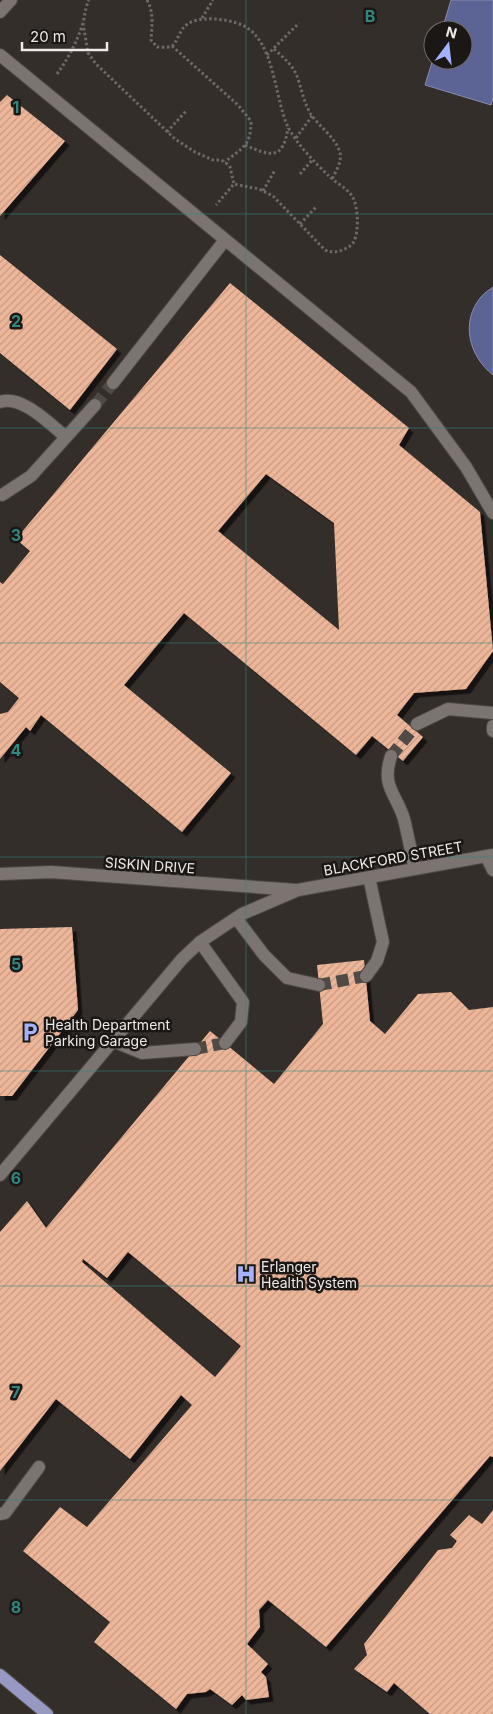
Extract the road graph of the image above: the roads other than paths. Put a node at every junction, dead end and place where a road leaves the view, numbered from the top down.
1 (11, 0) edge
2 (0, 12) edge
3 (0, 55) edge
4 (225, 240) junction
5 (112, 383) tunnel mouth
6 (0, 402) edge
7 (95, 405) tunnel mouth
8 (66, 437) junction
9 (2, 495) dead end
10 (493, 513) edge
11 (493, 713) edge
12 (417, 724) tunnel mouth
13 (493, 726) edge
14 (493, 731) edge
15 (391, 756) tunnel mouth
16 (489, 856) edge
17 (415, 869) junction
18 (493, 870) edge
19 (0, 874) edge
20 (369, 877) junction
21 (298, 890) junction
22 (236, 918) junction
23 (200, 942) junction
24 (366, 976) dead end
25 (319, 985) tunnel mouth
26 (113, 1042) junction
27 (225, 1043) tunnel mouth
28 (195, 1049) tunnel mouth
29 (0, 1175) edge
30 (39, 1467) dead end
31 (0, 1514) edge
32 (0, 1675) edge
33 (47, 1714) edge

1 - 2 street
3 - 4 street
4 - 5 street
4 - 10 street
6 - 8 street
7 - 8 street
8 - 9 street
11 - 12 street
13 - 14 street
15 - 17 street
16 - 17 street, BLACKFORD STREET
16 - 18 street
17 - 20 street, BLACKFORD STREET
19 - 21 street, SISKIN DRIVE
20 - 21 street, BLACKFORD STREET
20 - 24 street
21 - 22 street
22 - 23 street
22 - 25 street
23 - 26 street
23 - 27 street
26 - 28 street
26 - 29 street
30 - 31 street
32 - 33 main road

